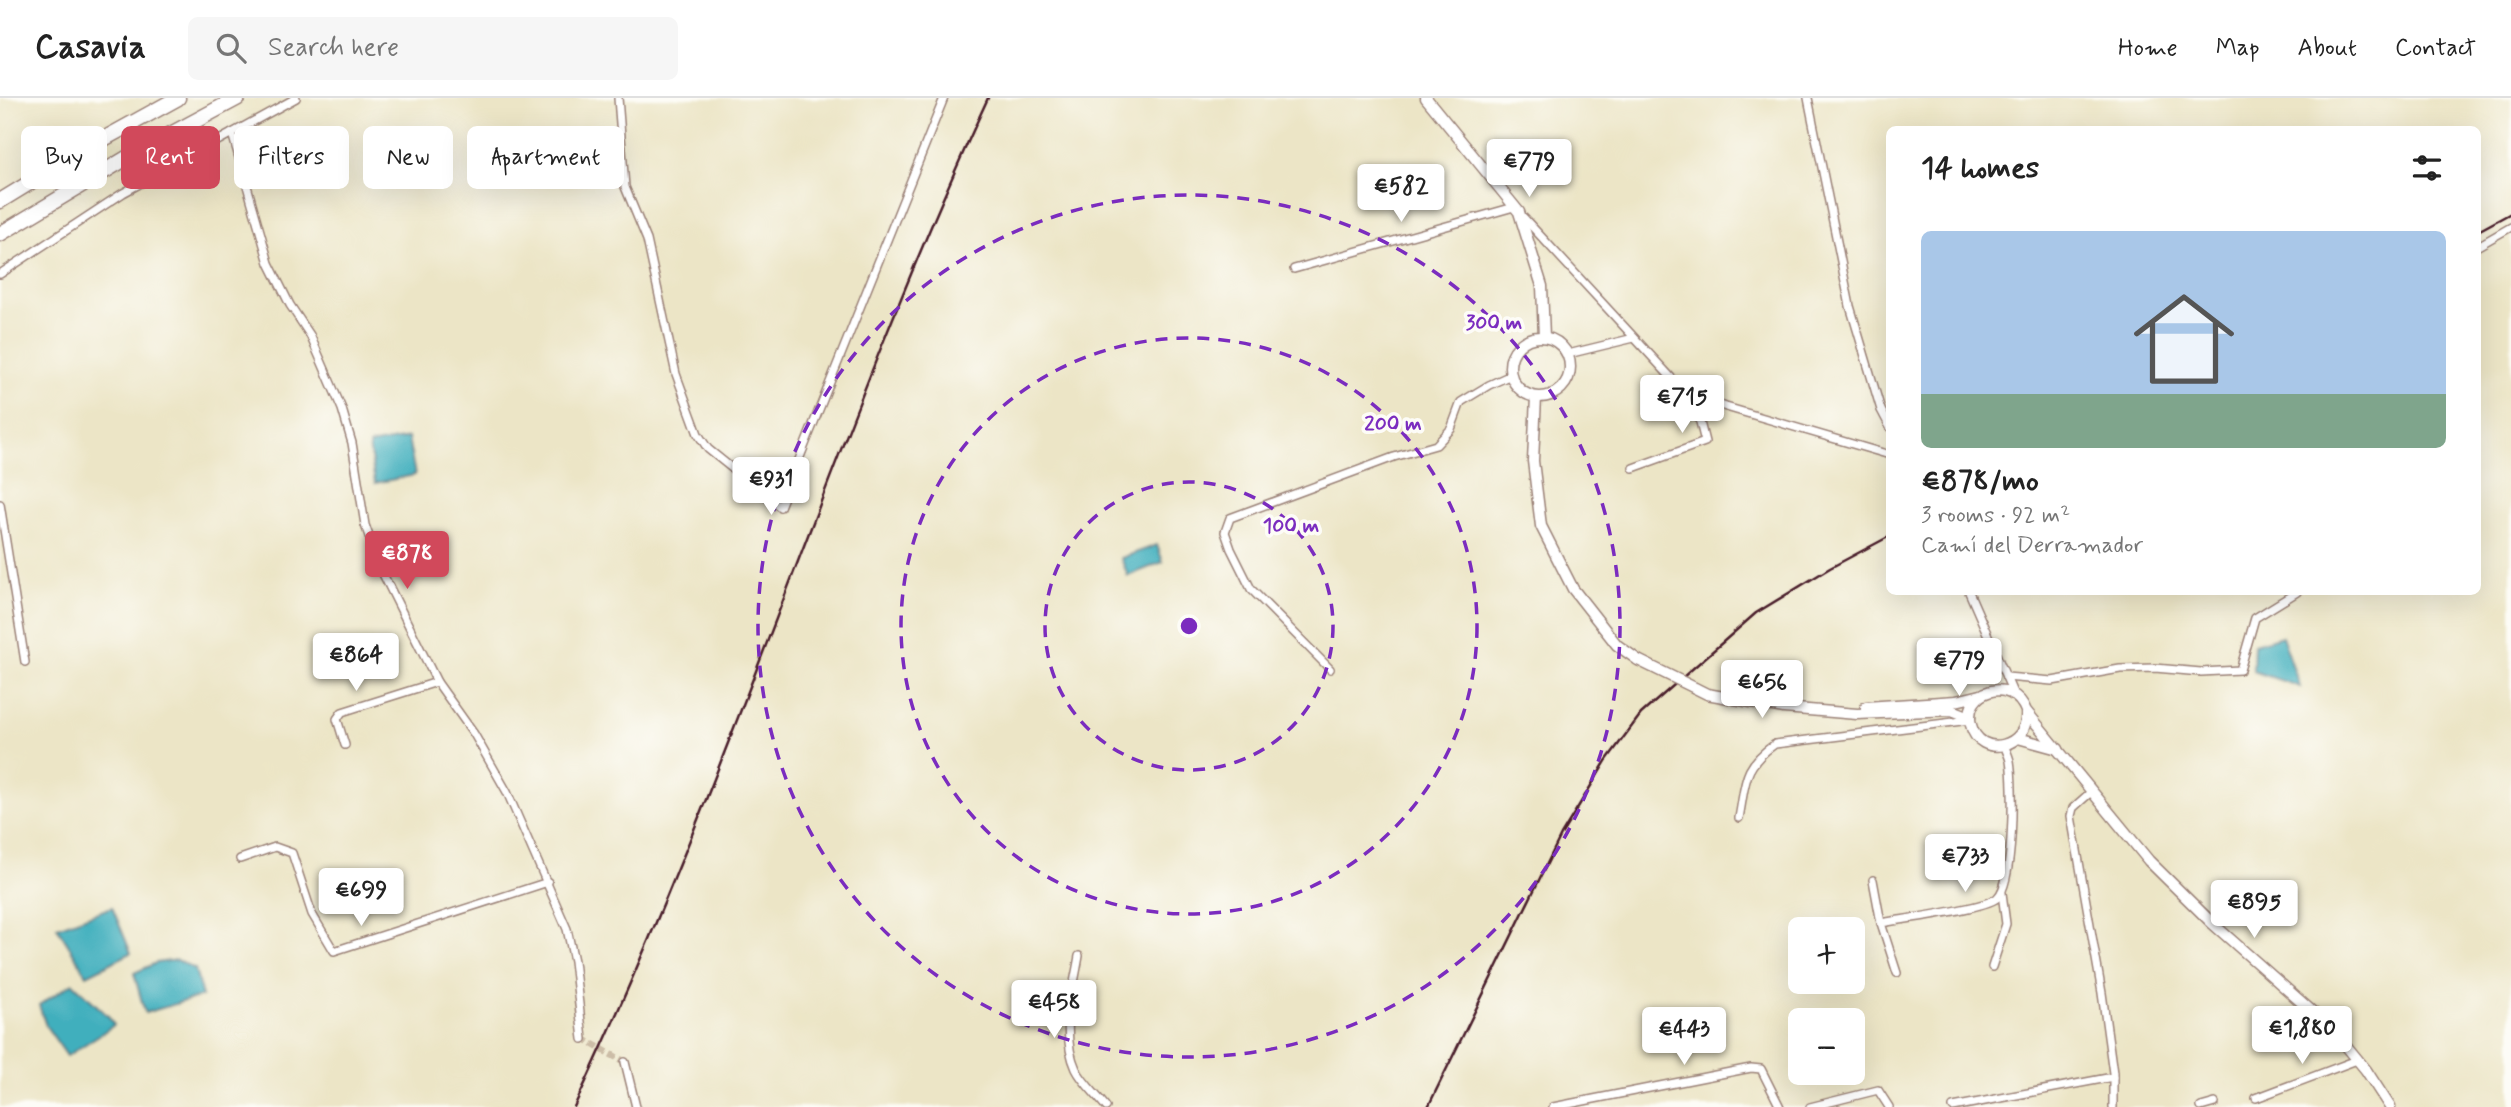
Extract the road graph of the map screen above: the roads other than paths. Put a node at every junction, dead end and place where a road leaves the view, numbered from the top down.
1 (178, 98) edge
2 (237, 98) edge
3 (296, 98) edge
4 (618, 98) edge
5 (944, 98) edge
6 (1426, 98) edge
7 (1808, 98) edge
8 (232, 133) junction
9 (0, 201) edge
10 (1517, 209) junction
11 (2511, 228) edge
12 (0, 234) edge
13 (2481, 244) edge
14 (1294, 269) dead end
15 (0, 274) edge
16 (1544, 337) junction
17 (1634, 338) junction
18 (1568, 354) junction
19 (1511, 375) junction
20 (1690, 392) junction
21 (1536, 397) junction
22 (1886, 419) edge
23 (1886, 453) edge
24 (1633, 468) dead end
25 (0, 504) edge
26 (1970, 595) edge
27 (2292, 595) edge
28 (25, 662) dead end
29 (1330, 669) dead end
30 (2006, 677) junction
31 (437, 682) junction
32 (2012, 693) junction
33 (1981, 695) junction
34 (2026, 711) junction
35 (1839, 712) junction
36 (1970, 719) junction
37 (2018, 738) junction
38 (345, 745) dead end
39 (2004, 745) junction
40 (2058, 749) junction
41 (2092, 791) junction
42 (1739, 818) dead end
43 (240, 859) dead end
44 (1873, 880) dead end
45 (548, 882) junction
46 (2002, 893) junction
47 (1881, 923) junction
48 (1079, 957) dead end
49 (1992, 967) dead end
50 (1897, 973) dead end
51 (583, 1040) dead end
52 (2357, 1060) junction
53 (625, 1062) dead end
54 (2113, 1077) junction
55 (2256, 1098) dead end
56 (2216, 1102) dead end
57 (636, 1107) edge
58 (1106, 1107) edge
59 (1553, 1107) edge
60 (1780, 1107) edge
61 (1810, 1107) edge
62 (1889, 1107) edge
63 (1953, 1107) edge
64 (2113, 1107) edge
65 (2201, 1107) edge
66 (2390, 1107) edge

1 - 9 highway
2 - 12 highway
3 - 8 street
4 - 5 street
6 - 10 street
7 - 22 street
8 - 15 street
8 - 31 street
10 - 14 street
10 - 16 street
10 - 17 street
11 - 13 street
16 - 18 street
16 - 19 street
17 - 18 street
17 - 20 street
18 - 21 street
19 - 21 street
19 - 29 street
20 - 23 street
20 - 24 street
21 - 35 street, bridge
25 - 28 street
26 - 30 street
27 - 30 street
30 - 32 street
31 - 38 street
31 - 45 street
32 - 33 street
32 - 34 street
33 - 35 street
33 - 36 street
34 - 37 street
34 - 40 street
35 - 36 street
36 - 39 street
36 - 42 street
37 - 39 street
37 - 40 street
39 - 46 street
40 - 41 street
41 - 52 street
41 - 54 street
43 - 45 street
44 - 47 street
45 - 51 street
46 - 47 street
46 - 49 street
47 - 50 street
48 - 58 street
52 - 55 street
52 - 66 street
53 - 57 street
54 - 63 street
54 - 64 street
56 - 65 street
59 - 60 street
61 - 62 street

